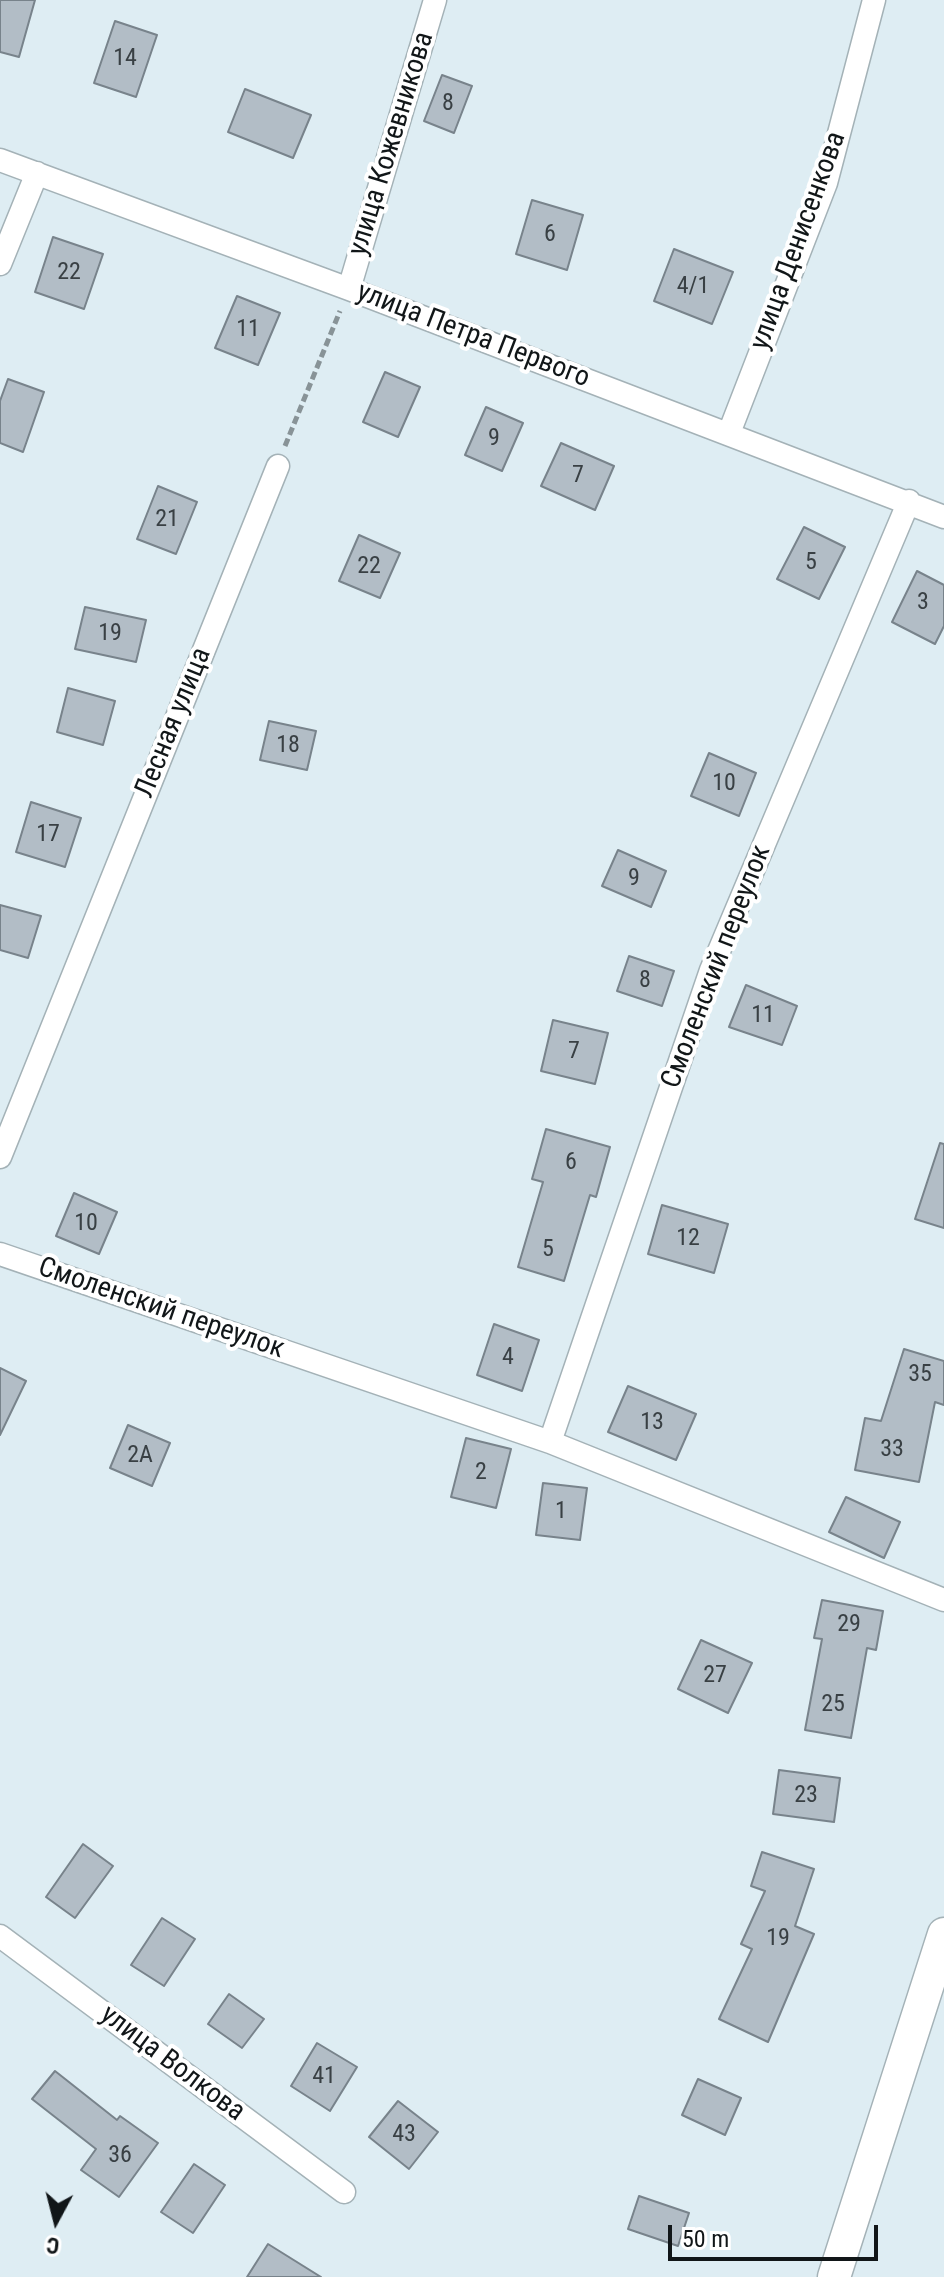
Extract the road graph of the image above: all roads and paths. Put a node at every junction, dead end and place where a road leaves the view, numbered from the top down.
1 (435, 0) edge
2 (874, 0) edge
3 (0, 160) edge
4 (37, 173) junction
5 (0, 264) edge
6 (349, 289) junction
7 (729, 433) junction
8 (278, 466) joint
9 (909, 501) junction
10 (944, 517) edge
11 (0, 1157) edge
12 (0, 1254) edge
13 (550, 1442) junction
14 (944, 1600) edge
15 (944, 1934) edge
16 (0, 1936) edge
17 (344, 2192) dead end
18 (834, 2277) edge

1 - 6 street, улица Кожевникова
2 - 7 street, улица Денисенкова
3 - 4 street, улица Петра Первого
4 - 5 street
4 - 6 street, улица Петра Первого
6 - 7 street, улица Петра Первого
6 - 8 path
7 - 9 street, улица Петра Первого
8 - 11 street, Лесная улица
9 - 10 street, улица Петра Первого
9 - 13 street, Смоленский переулок
12 - 13 street, Смоленский переулок
13 - 14 street, Смоленский переулок
15 - 18 street
16 - 17 street, улица Волкова

